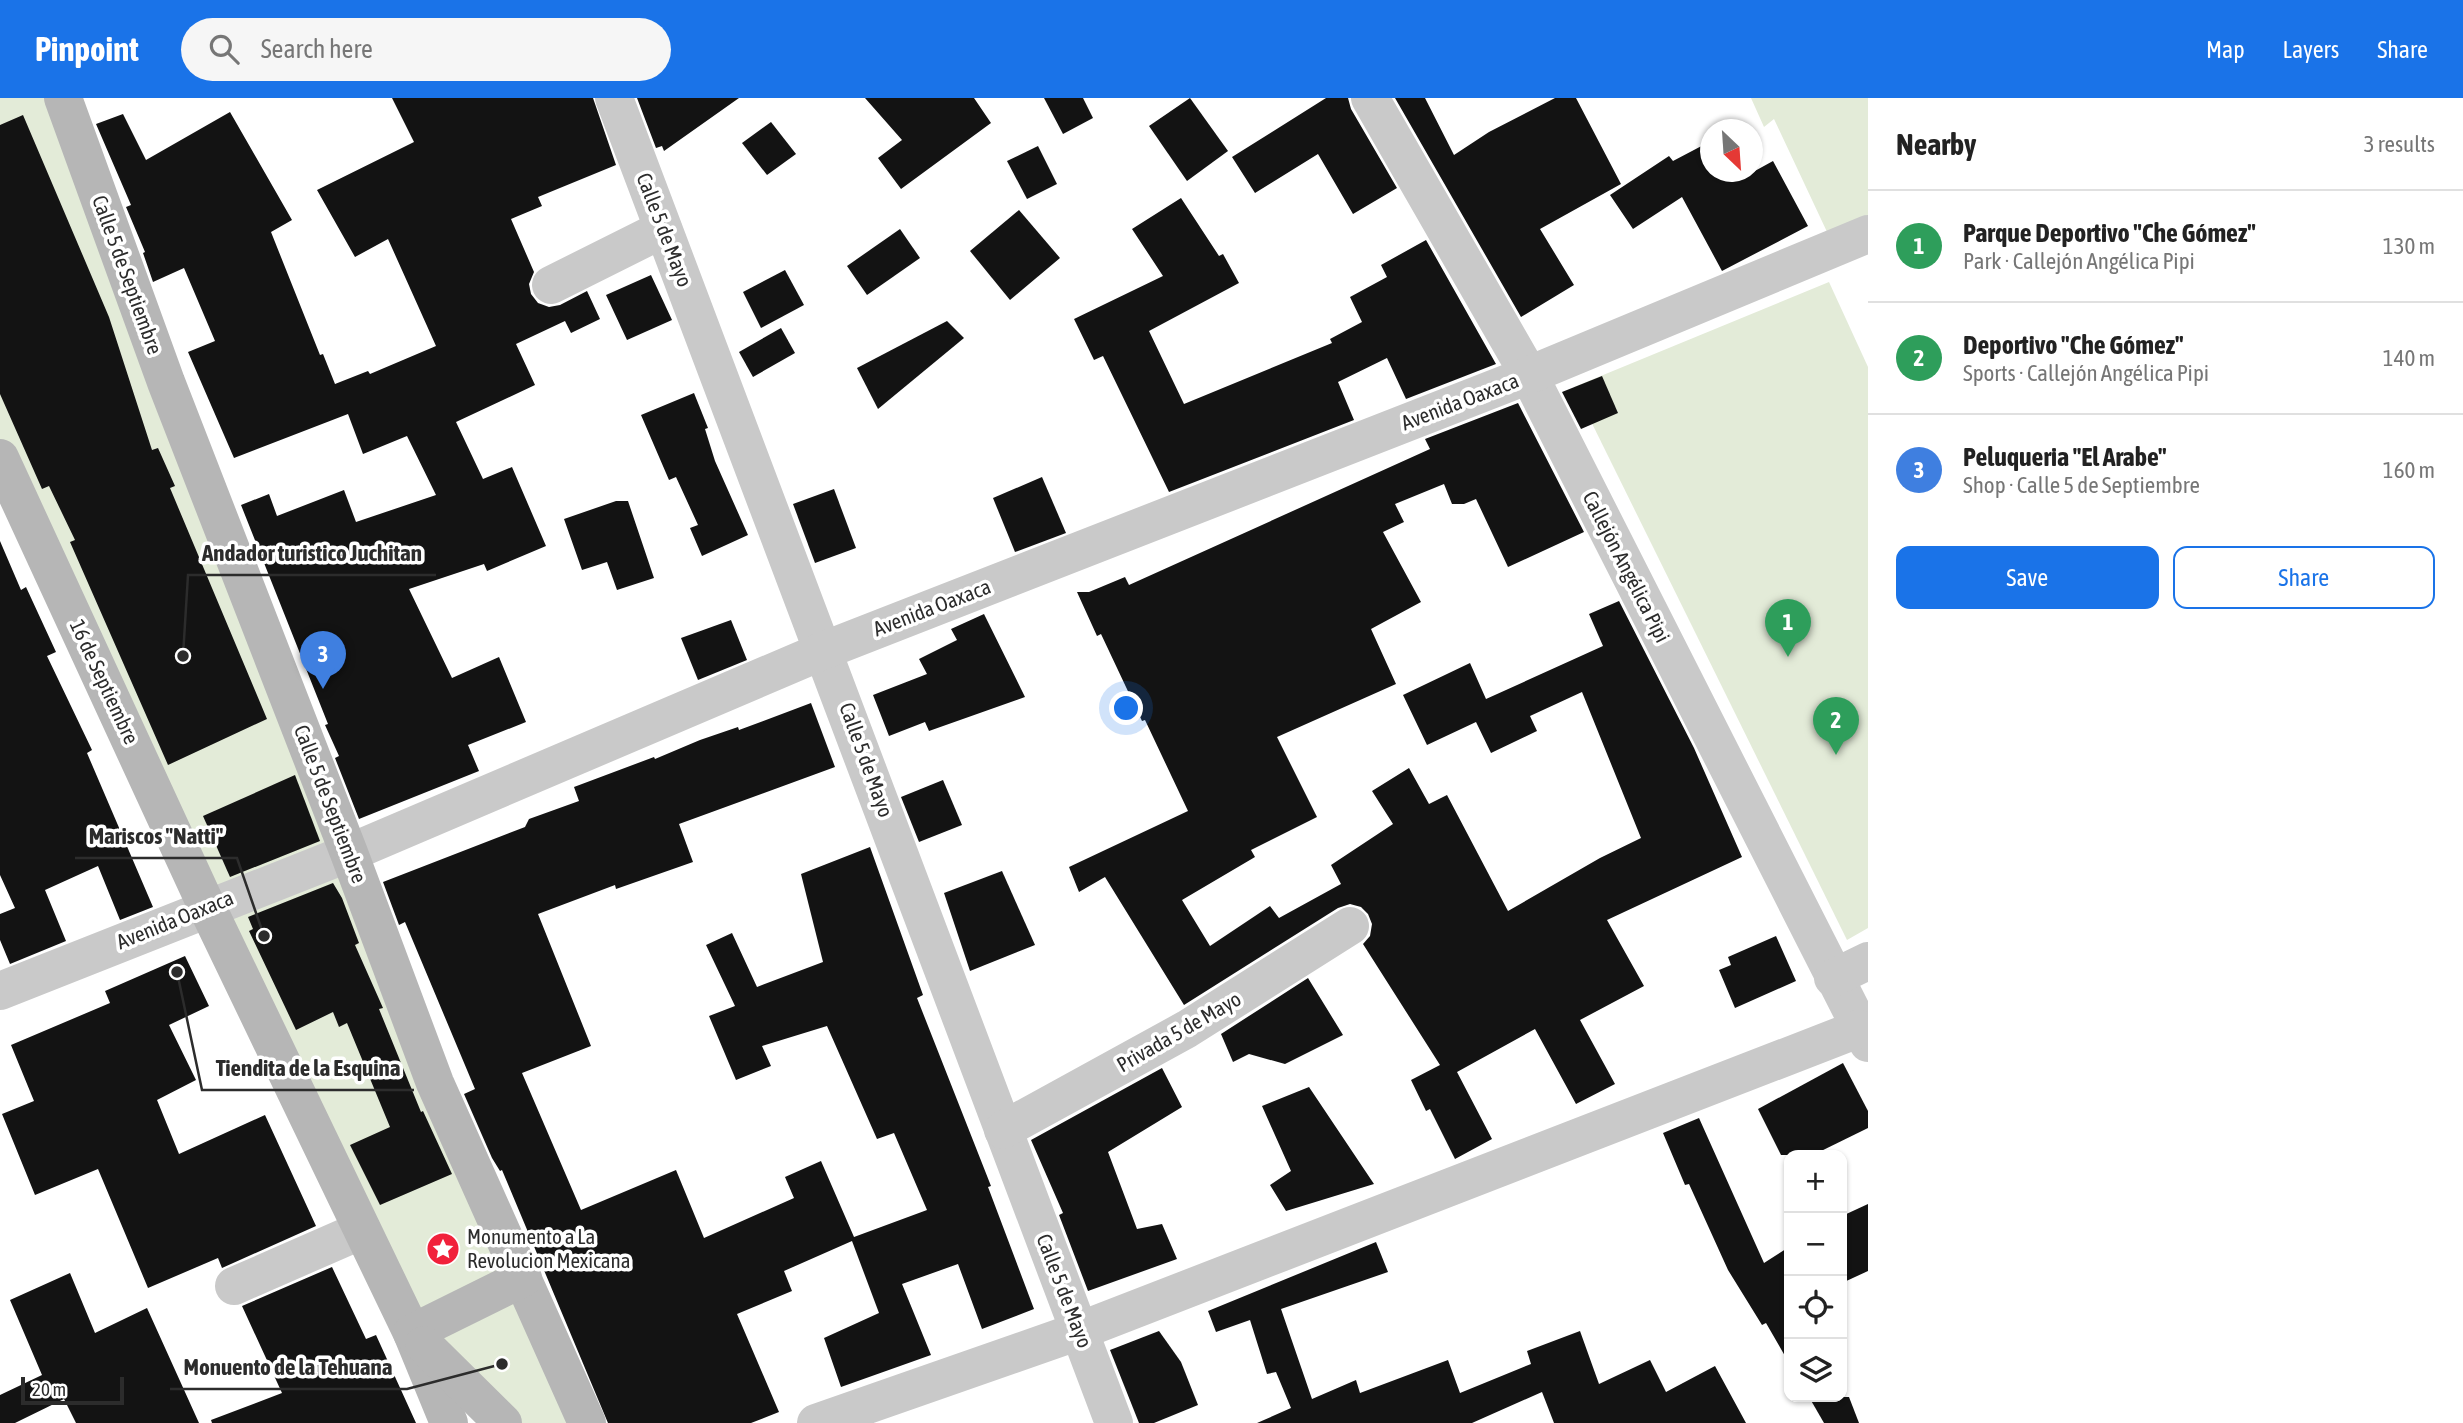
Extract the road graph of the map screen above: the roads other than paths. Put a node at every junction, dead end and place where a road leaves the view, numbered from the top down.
1 (63, 98) edge
2 (614, 98) edge
3 (1370, 98) edge
4 (663, 229) junction
5 (1868, 234) edge
6 (551, 285) dead end
7 (1529, 375) junction
8 (0, 458) edge
9 (825, 650) junction
10 (349, 853) junction
11 (207, 907) junction
12 (1350, 926) dead end
13 (1868, 961) edge
14 (1833, 978) junction
15 (0, 991) edge
16 (1863, 1036) edge
17 (1003, 1130) junction
18 (362, 1230) junction
19 (523, 1278) junction
20 (234, 1286) dead end
21 (1079, 1331) junction
22 (412, 1334) junction
23 (449, 1423) edge
24 (503, 1423) edge
25 (587, 1423) edge
26 (817, 1423) edge
27 (1114, 1423) edge

1 - 10 street, Calle 5 de Septiembre
2 - 4 street, Calle 5 de Mayo
3 - 7 street, Callejón Angélica Pipi
4 - 6 street
4 - 9 street, Calle 5 de Mayo
5 - 7 street, Avenida Oaxaca
7 - 9 street, Avenida Oaxaca
7 - 14 street, Callejón Angélica Pipi
8 - 11 street, 16 de Septiembre
9 - 10 street, Avenida Oaxaca
9 - 17 street, Calle 5 de Mayo
10 - 11 street, Avenida Oaxaca
10 - 19 street, Calle 5 de Septiembre
11 - 15 street, Avenida Oaxaca
11 - 18 street, 16 de Septiembre
12 - 17 street, Privada 5 de Mayo
13 - 14 street
14 - 16 street, Callejón Angélica Pipi
16 - 21 street
17 - 21 street, Calle 5 de Mayo
18 - 20 street
18 - 22 street, 16 de Septiembre
19 - 22 street
19 - 25 street, Calle 5 de Septiembre
21 - 26 street
21 - 27 street, Calle 5 de Mayo
22 - 23 street, 16 de Septiembre
22 - 24 street

